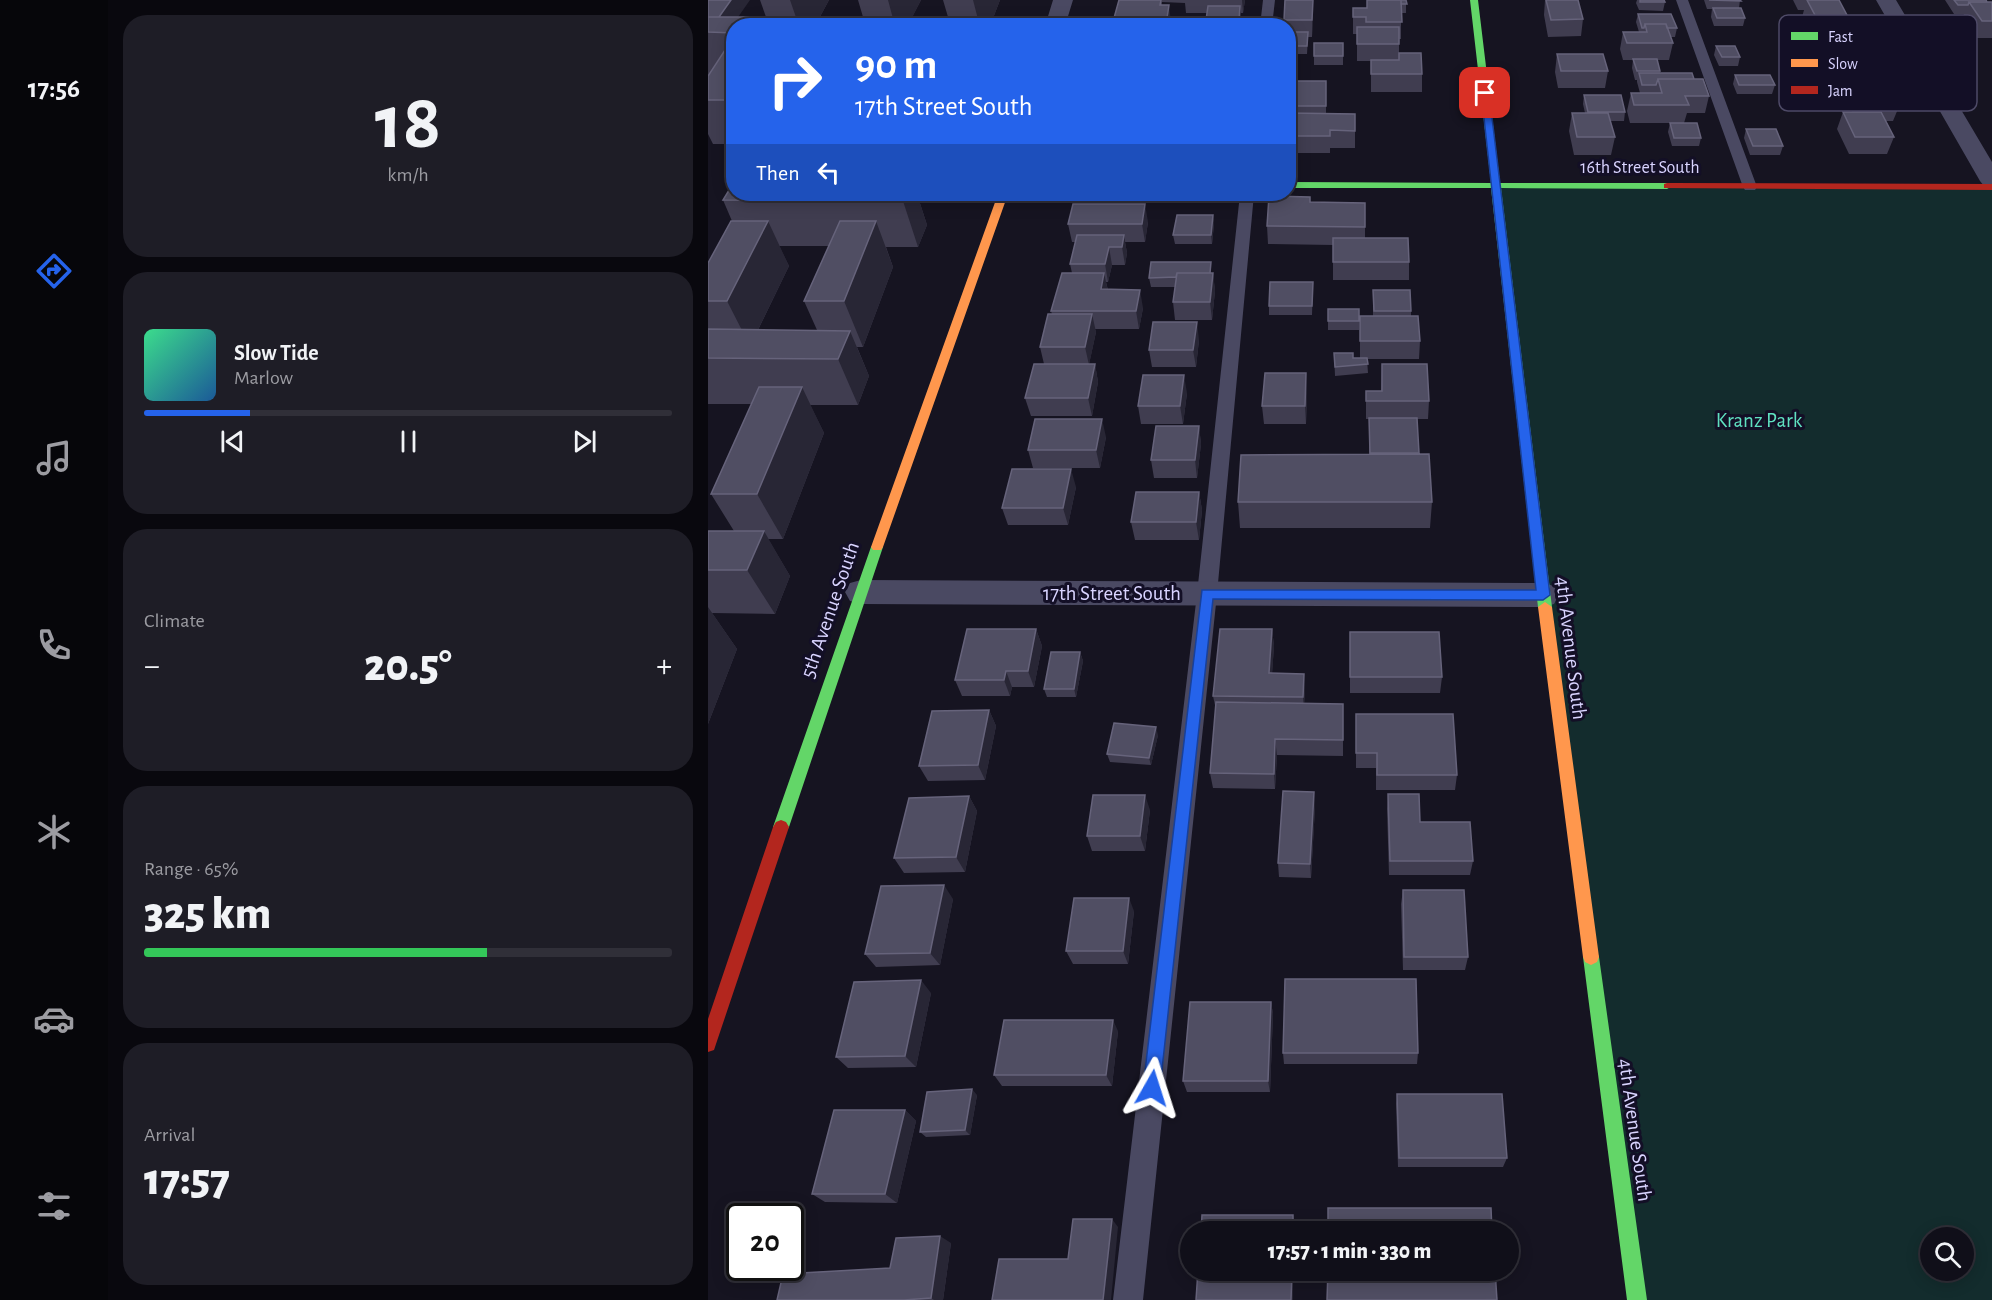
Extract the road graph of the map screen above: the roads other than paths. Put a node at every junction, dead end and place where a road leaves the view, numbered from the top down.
1 (1063, 0) edge
2 (1269, 0) edge
3 (1474, 0) edge
4 (1682, 0) edge
5 (1886, 0) edge
6 (1895, 15) edge
7 (1057, 18) edge
8 (1267, 18) edge
9 (1951, 111) edge
10 (1992, 181) edge
11 (1296, 185) edge
12 (1495, 186) junction
13 (1750, 187) junction
14 (1992, 187) edge
15 (1001, 201) edge
16 (1246, 201) edge
17 (861, 592) junction
18 (1207, 594) junction
19 (1543, 595) junction
20 (708, 1044) edge
21 (1128, 1300) edge
22 (1637, 1300) edge

1 - 7 street
2 - 8 lane
3 - 12 street, 4th Avenue South
4 - 13 lane
5 - 6 street
9 - 10 street
11 - 12 street, 16th Street South
12 - 13 street, 16th Street South
12 - 19 street, 4th Avenue South
13 - 14 street, 16th Street South
15 - 17 street, 5th Avenue South
16 - 18 lane
17 - 18 street, 17th Street South
17 - 20 street, 5th Avenue South
18 - 19 street, 17th Street South
18 - 21 lane
19 - 22 street, 4th Avenue South

